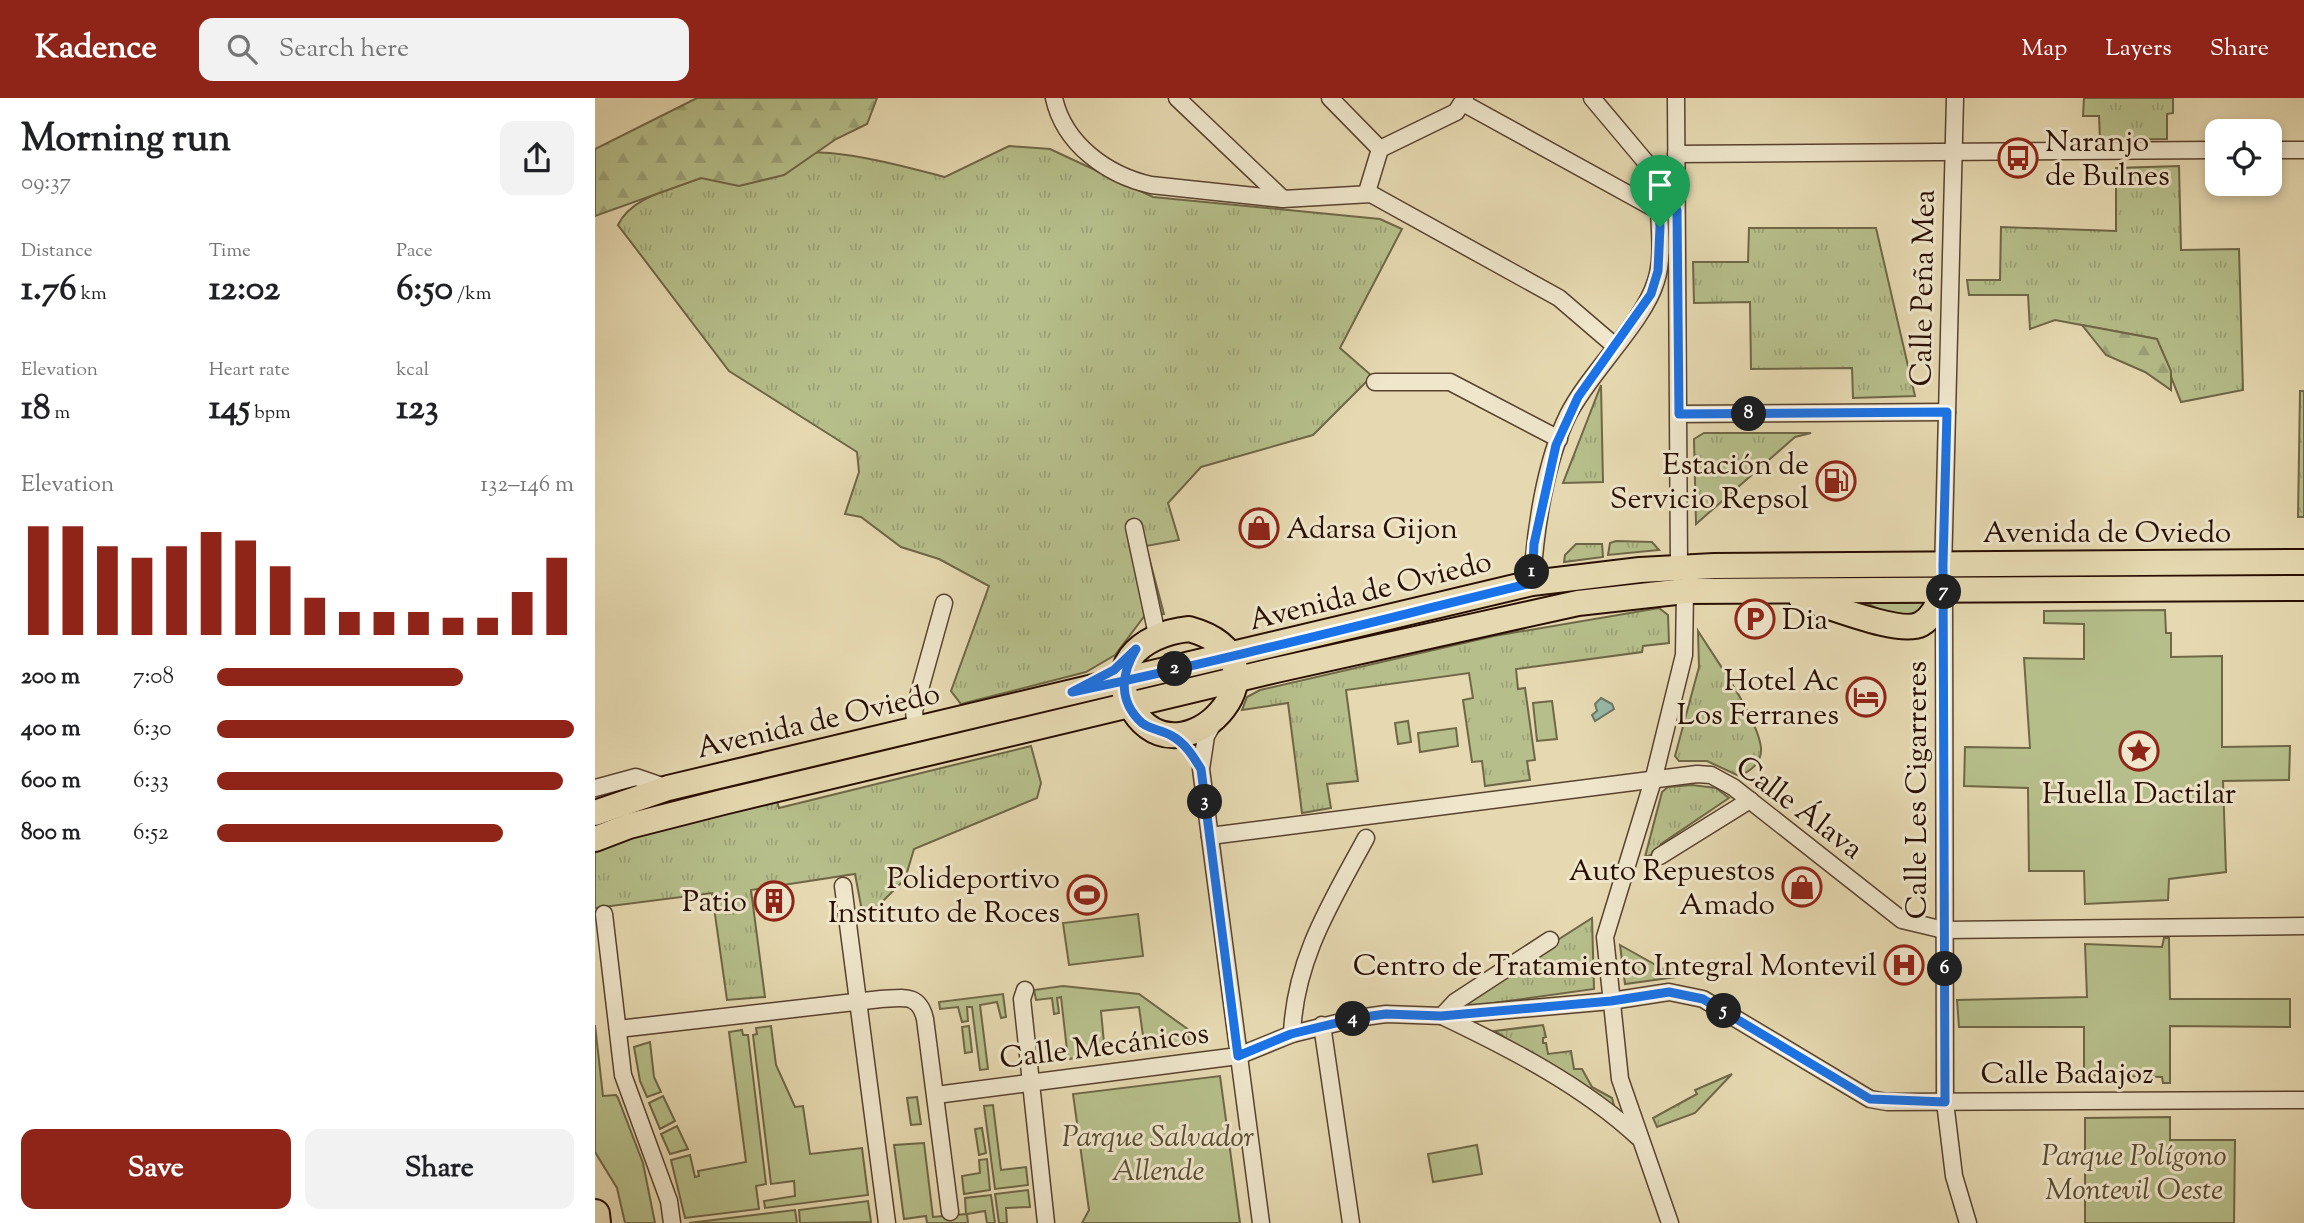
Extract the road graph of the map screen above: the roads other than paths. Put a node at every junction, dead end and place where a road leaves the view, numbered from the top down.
1 (1053, 98) edge
2 (1177, 98) edge
3 (1330, 98) edge
4 (1592, 98) edge
5 (1676, 98) edge
6 (1955, 98) edge
7 (1464, 100) edge
8 (1380, 149) junction
9 (2205, 150) edge
10 (2282, 150) edge
11 (2304, 150) edge
12 (1954, 151) junction
13 (1677, 154) junction
14 (1677, 173) junction
15 (1367, 192) junction
16 (1283, 199) junction
17 (1677, 210) junction
18 (1659, 211) junction
19 (1615, 346) junction
20 (1375, 382) dead end
21 (1947, 412) junction
22 (1679, 414) junction
23 (1559, 439) junction
24 (1134, 527) dead end
25 (2304, 562) edge
26 (1943, 576) junction
27 (1682, 579) junction
28 (1532, 583) junction
29 (2304, 588) edge
30 (1773, 590) junction
31 (944, 603) dead end
32 (1207, 634) junction
33 (1157, 635) junction
34 (1266, 648) junction
35 (1136, 649) junction
36 (1234, 668) junction
37 (1123, 681) junction
38 (1072, 692) junction
39 (1141, 710) junction
40 (1214, 722) junction
41 (916, 730) junction
42 (1172, 735) junction
43 (1201, 769) junction
44 (1654, 777) junction
45 (595, 788) edge
46 (669, 788) junction
47 (1750, 800) junction
48 (595, 813) edge
49 (1210, 836) junction
50 (1366, 838) dead end
51 (595, 839) edge
52 (1660, 856) dead end
53 (843, 886) dead end
54 (604, 914) dead end
55 (2304, 926) edge
56 (1944, 930) junction
57 (1550, 940) dead end
58 (1025, 990) dead end
59 (1611, 1001) junction
60 (859, 1002) junction
61 (1441, 1016) junction
62 (1322, 1025) junction
63 (618, 1029) junction
64 (1291, 1034) junction
65 (1238, 1056) junction
66 (1030, 1083) junction
67 (936, 1096) junction
68 (2304, 1100) edge
69 (1945, 1102) junction
70 (1641, 1139) junction
71 (950, 1212) dead end
72 (595, 1214) edge
73 (596, 1223) edge
74 (671, 1223) edge
75 (887, 1223) edge
76 (1046, 1223) edge
77 (1261, 1223) edge
78 (1351, 1223) edge
79 (1670, 1223) edge
80 (1968, 1223) edge

1 - 16 street
2 - 16 street
3 - 8 street
4 - 14 street
5 - 13 street
6 - 12 street, Calle Peña Mea
7 - 8 street
7 - 18 street
8 - 15 street
9 - 12 street
10 - 11 street
12 - 13 street
12 - 21 street, Calle Peña Mea
13 - 14 street
14 - 17 street
15 - 16 street
15 - 19 street
17 - 18 street
17 - 22 street
18 - 19 street
19 - 23 street
20 - 23 street
21 - 22 street
21 - 26 street, Calle Peña Mea
22 - 27 street
23 - 28 street
24 - 33 street
25 - 26 main road, Avenida de Oviedo
26 - 27 main road, Avenida de Oviedo
26 - 29 main road, Avenida de Oviedo
26 - 30 main road, Avenida de Oviedo
26 - 30 main road, Avenida de Oviedo
26 - 56 street, Calle Les Cigarreres
27 - 28 main road, Avenida de Oviedo
27 - 30 main road, Avenida de Oviedo
27 - 36 main road, Avenida de Oviedo
27 - 44 street
28 - 34 main road, Avenida de Oviedo
31 - 41 street
32 - 33 main road
32 - 34 street
32 - 36 main road
33 - 35 main road
34 - 36 main road, Avenida de Oviedo
35 - 37 main road
35 - 38 street
36 - 37 main road, Avenida de Oviedo
36 - 39 main road, Avenida de Oviedo
36 - 40 main road
37 - 38 main road, Avenida de Oviedo
37 - 39 main road
38 - 41 main road, Avenida de Oviedo
39 - 42 main road
39 - 51 main road, Avenida de Oviedo
40 - 42 main road
40 - 43 street
41 - 46 main road, Avenida de Oviedo
42 - 43 street
43 - 49 street
44 - 47 street, Calle Álava
44 - 49 street, Calle Álava
44 - 59 street
45 - 46 street
46 - 48 main road, Avenida de Oviedo
47 - 52 street
47 - 56 street, Calle Álava
49 - 65 street
50 - 64 street
53 - 60 street
54 - 63 street
55 - 56 street, Calle Álava
56 - 69 street, Calle Les Cigarreres
57 - 61 street
58 - 66 street
59 - 61 street, Calle Badajoz
59 - 69 street, Calle Badajoz
59 - 70 street
60 - 63 street
60 - 67 street
60 - 75 street
61 - 62 street, Calle Mecánicos
61 - 70 street
62 - 64 street, Calle Mecánicos
62 - 78 street
63 - 74 street
64 - 65 street, Calle Mecánicos
65 - 66 street, Calle Mecánicos
65 - 77 street
66 - 67 street, Calle Mecánicos
66 - 76 street
67 - 71 street
68 - 69 street, Calle Badajoz
69 - 80 street, Calle Les Cigarreres
70 - 79 street
72 - 73 highway

